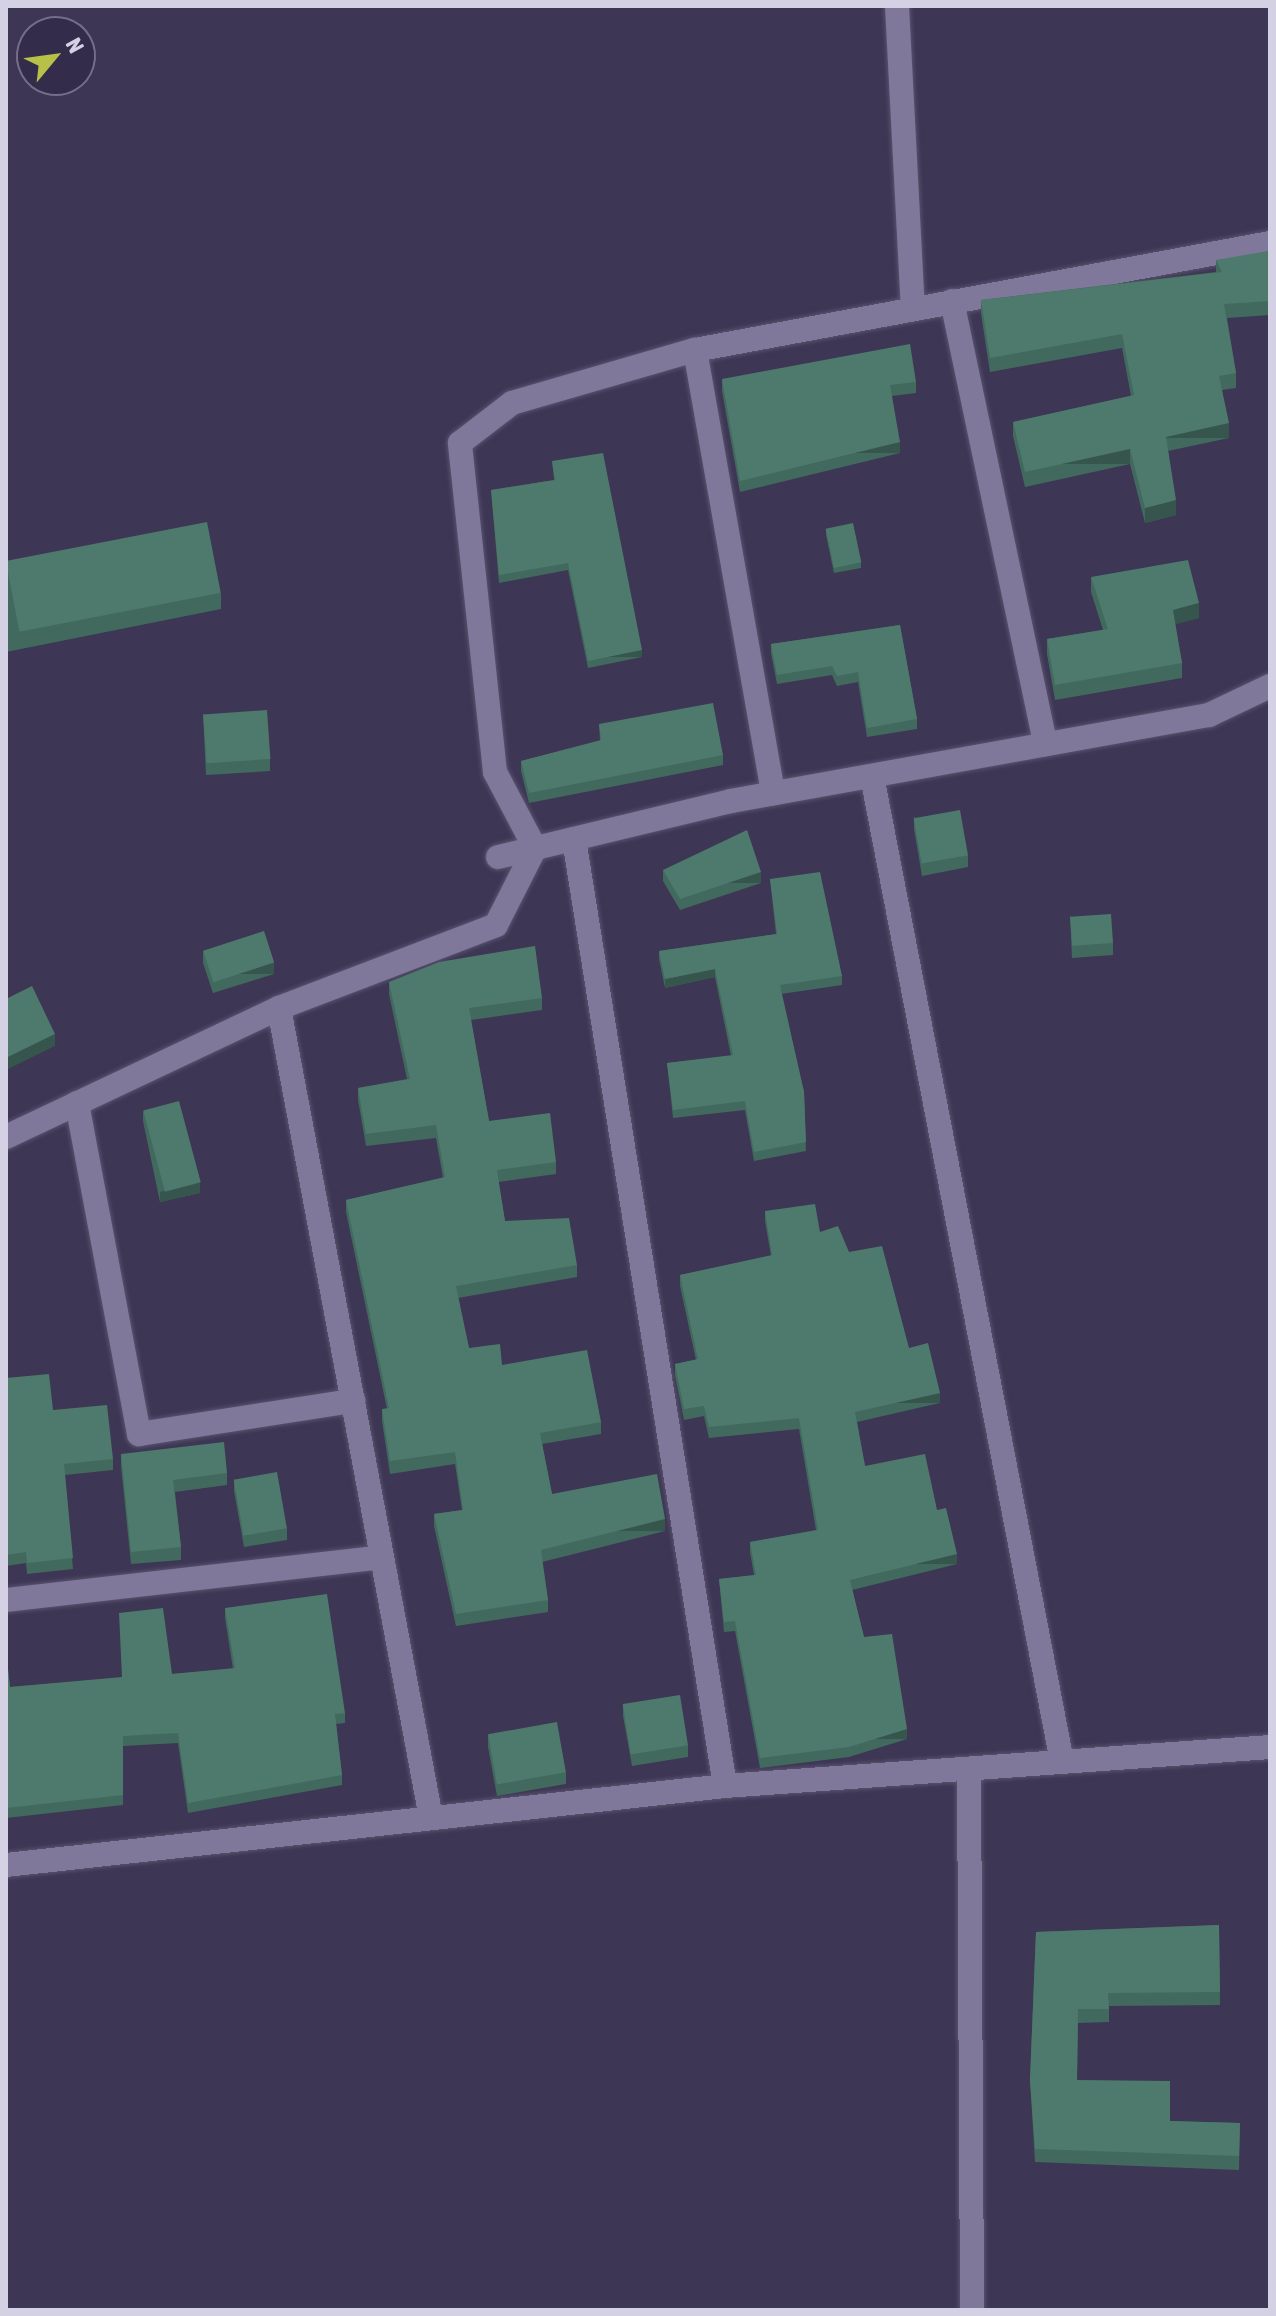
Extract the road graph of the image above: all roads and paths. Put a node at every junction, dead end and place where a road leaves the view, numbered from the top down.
1 (897, 6) edge
2 (1270, 243) edge
3 (952, 301) junction
4 (913, 308) junction
5 (695, 350) junction
6 (1270, 686) edge
7 (1045, 744) junction
8 (872, 776) junction
9 (773, 793) junction
10 (574, 839) junction
11 (535, 848) junction
12 (498, 857) dead end
13 (279, 1008) junction
14 (77, 1103) junction
15 (6, 1137) edge
16 (353, 1401) junction
17 (382, 1557) junction
18 (6, 1600) edge
19 (1270, 1747) edge
20 (1062, 1762) junction
21 (969, 1769) junction
22 (725, 1786) junction
23 (431, 1818) junction
24 (6, 1865) edge
25 (972, 2310) edge

1 - 4 street
2 - 3 street
3 - 4 street
3 - 7 street
4 - 5 street
5 - 9 street
5 - 11 street
6 - 7 street
7 - 8 street
8 - 9 street
8 - 20 street
9 - 10 street
10 - 11 street
10 - 22 street
11 - 12 street
11 - 13 street
13 - 14 street
13 - 16 street
14 - 15 street
14 - 16 street
16 - 17 street
17 - 18 street
17 - 23 street
19 - 20 street
20 - 21 street
21 - 22 street
21 - 25 street
22 - 23 street
23 - 24 street

